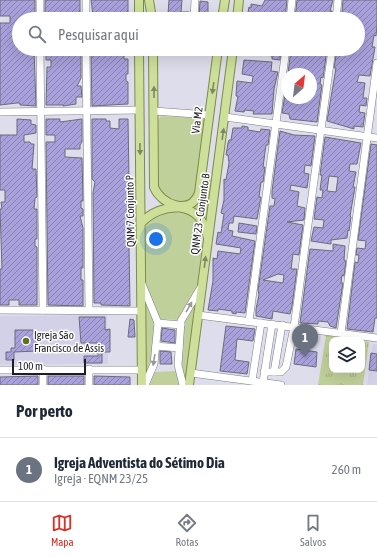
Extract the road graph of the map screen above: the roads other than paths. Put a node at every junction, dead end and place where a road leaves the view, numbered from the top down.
1 (40, 0) edge
2 (86, 0) edge
3 (139, 0) edge
4 (150, 0) edge
5 (153, 0) edge
6 (195, 0) edge
7 (225, 0) edge
8 (239, 0) edge
9 (292, 0) edge
10 (338, 0) edge
11 (40, 12) edge
12 (86, 12) edge
13 (139, 12) edge
14 (152, 12) edge
15 (153, 12) edge
16 (194, 12) edge
17 (223, 12) edge
18 (238, 12) edge
19 (291, 12) edge
20 (337, 12) edge
21 (40, 56) edge
22 (86, 56) edge
23 (139, 56) edge
24 (153, 56) edge
25 (217, 56) edge
26 (232, 56) edge
27 (285, 56) edge
28 (331, 56) edge
29 (377, 63) edge
30 (139, 110) junction
31 (154, 111) junction
32 (0, 112) edge
33 (41, 112) junction
34 (87, 112) junction
35 (209, 115) junction
36 (225, 117) junction
37 (275, 125) junction
38 (321, 130) junction
39 (368, 136) junction
40 (377, 138) edge
41 (202, 171) junction
42 (217, 175) junction
43 (177, 207) junction
44 (141, 223) junction
45 (208, 240) junction
46 (141, 282) junction
47 (202, 286) junction
48 (0, 310) edge
49 (43, 310) junction
50 (89, 310) junction
51 (141, 312) junction
52 (198, 315) junction
53 (249, 321) junction
54 (158, 323) junction
55 (261, 323) junction
56 (272, 324) junction
57 (181, 325) junction
58 (282, 325) junction
59 (294, 327) junction
60 (341, 333) junction
61 (377, 338) edge
62 (156, 346) junction
63 (179, 348) junction
64 (43, 369) junction
65 (88, 369) junction
66 (0, 370) edge
67 (141, 370) junction
68 (264, 372) junction
69 (274, 372) junction
70 (191, 373) junction
71 (252, 381) junction
72 (242, 382) edge
73 (262, 382) junction
74 (43, 385) edge
75 (88, 385) edge
76 (142, 385) edge
77 (145, 385) edge
78 (183, 385) edge
79 (189, 385) edge
80 (281, 385) edge

1 - 11 street
2 - 12 street
3 - 13 main road
4 - 14 main road
5 - 15 main road
6 - 16 street
7 - 17 main road
8 - 18 main road
9 - 19 street
10 - 20 street
21 - 33 street
22 - 34 street
23 - 30 main road, QNM 7 Conjunto P
31 -> 24 main road
25 -> 35 main road, Via M2
26 - 36 main road, QNM 23 - Conjunto B
27 - 37 street
28 - 38 street
29 - 39 street
30 - 34 street
30 -> 44 main road, QNM 7 Conjunto P
31 - 35 street
31 - 43 main road
32 - 33 street
33 - 34 street
33 - 49 street
34 - 50 street
35 - 41 main road, Via M2
36 - 37 street
42 -> 36 main road, QNM 23 - Conjunto B
37 - 38 street
37 - 53 street
38 - 39 street
38 - 59 street
39 - 40 street
39 - 60 street
41 - 42 main road
41 - 43 main road, Via M2
42 - 45 main road, QNM 23 - Conjunto B
43 - 44 main road
43 - 45 main road
44 - 46 main road, QNM 7 Conjunto P
47 -> 45 main road, QNM 23 - Conjunto B
46 - 51 main road, QNM 7 Conjunto P
46 - 54 street
47 - 52 main road, QNM 23 - Conjunto B
57 -> 47 street
48 - 49 street
49 - 50 street
50 - 51 street
51 - 67 main road, QNM 7 Conjunto P
52 - 53 street
52 - 70 main road
53 - 55 street
54 - 57 street
54 - 62 street
55 - 56 street
55 - 71 street
56 - 58 street
56 - 68 street
57 - 63 street
58 - 59 street
58 - 69 street
59 - 60 street
59 - 69 street
60 - 61 street
62 - 63 street
62 -> 77 street
63 - 78 street
64 - 65 street
64 - 66 street
64 - 74 street
65 - 67 street
65 - 75 street
67 - 76 main road, QNM 7 Conjunto P
68 - 69 street
68 - 73 street
70 - 72 street
70 - 79 main road
71 - 72 street
71 - 73 street
73 - 80 street

